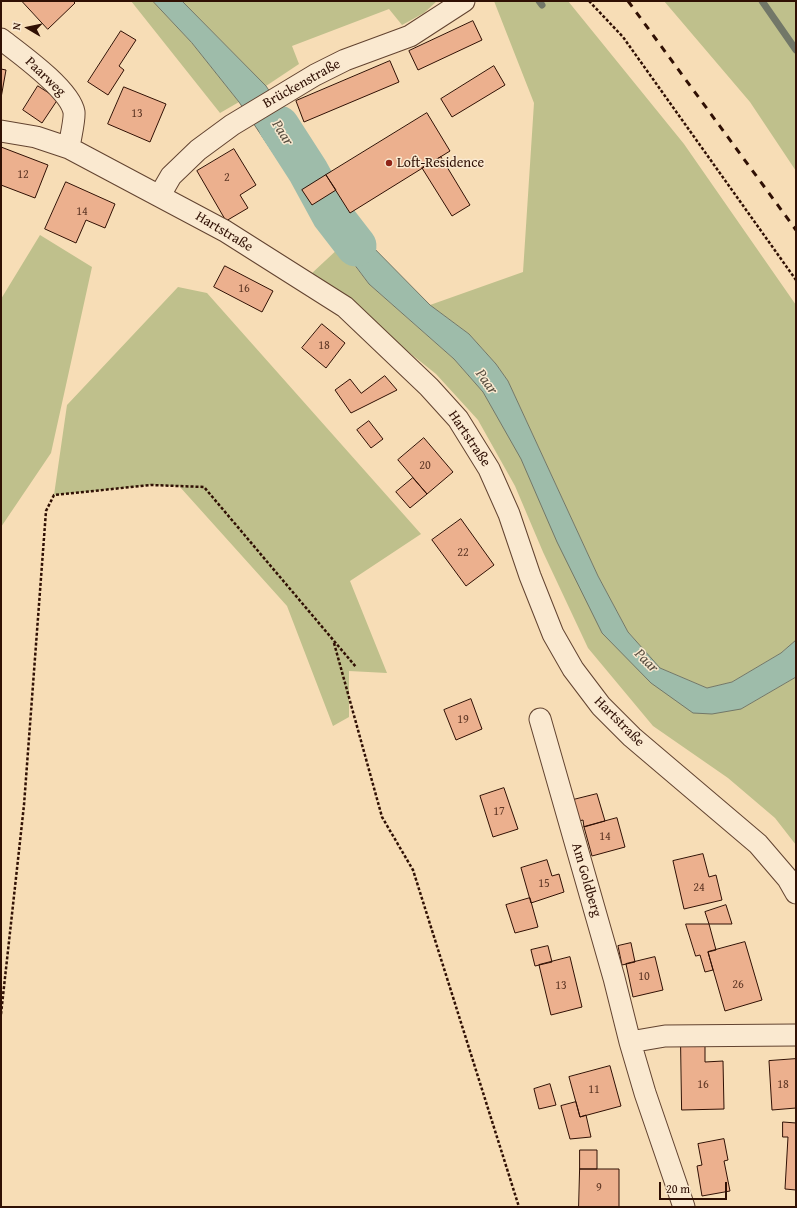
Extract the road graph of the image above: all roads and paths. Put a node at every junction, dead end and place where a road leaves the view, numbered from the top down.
1 (464, 1) edge
2 (589, 1) edge
3 (1, 39) edge
4 (1, 131) edge
5 (69, 148) junction
6 (160, 195) junction
7 (796, 280) edge
8 (333, 640) junction
9 (356, 667) dead end
10 (540, 719) dead end
11 (796, 893) edge
12 (1, 1014) edge
13 (796, 1035) edge
14 (630, 1042) junction
15 (519, 1207) edge
16 (684, 1207) edge

1 - 6 street, Brückenstraße
2 - 7 path
3 - 5 street, Paarweg
4 - 5 street, Hartstraße
5 - 6 street, Hartstraße
6 - 11 street, Hartstraße
8 - 9 path
8 - 12 path
8 - 15 path
10 - 14 street, Am Goldberg
13 - 14 street
14 - 16 street, Am Goldberg

